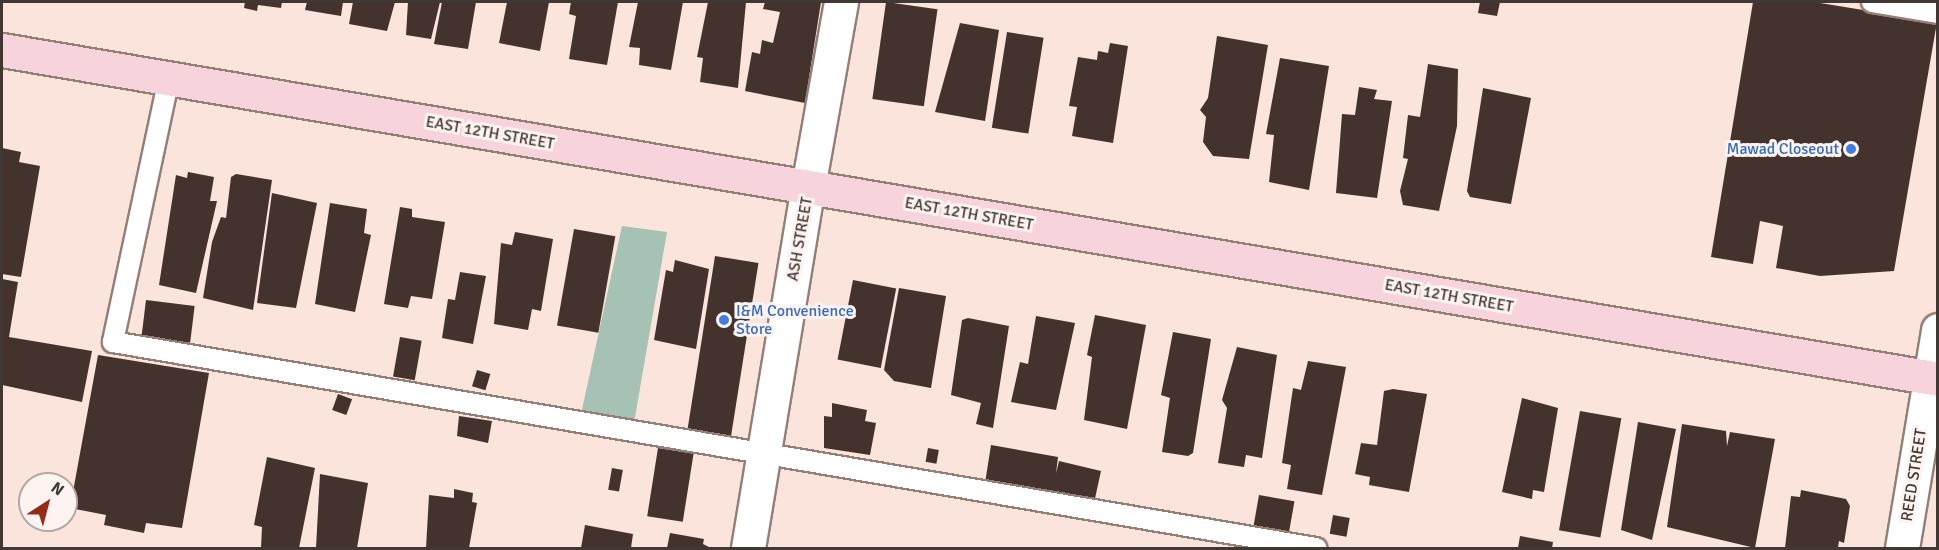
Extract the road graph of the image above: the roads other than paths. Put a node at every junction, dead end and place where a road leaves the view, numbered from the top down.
1 (841, 2) edge
2 (1872, 2) edge
3 (1938, 13) edge
4 (2, 50) edge
5 (169, 78) junction
6 (808, 187) junction
7 (1938, 330) edge
8 (1934, 379) edge
9 (763, 455) junction
10 (748, 549) edge
11 (1316, 549) edge
12 (1902, 549) edge

1 - 6 street, ASH STREET
2 - 3 lane
4 - 5 main road, EAST 12TH STREET
5 - 6 main road, EAST 12TH STREET
5 - 9 lane
6 - 8 main road, EAST 12TH STREET
6 - 9 street, ASH STREET
7 - 8 street, REED STREET
8 - 12 street, REED STREET
9 - 10 street, ASH STREET
9 - 11 lane

